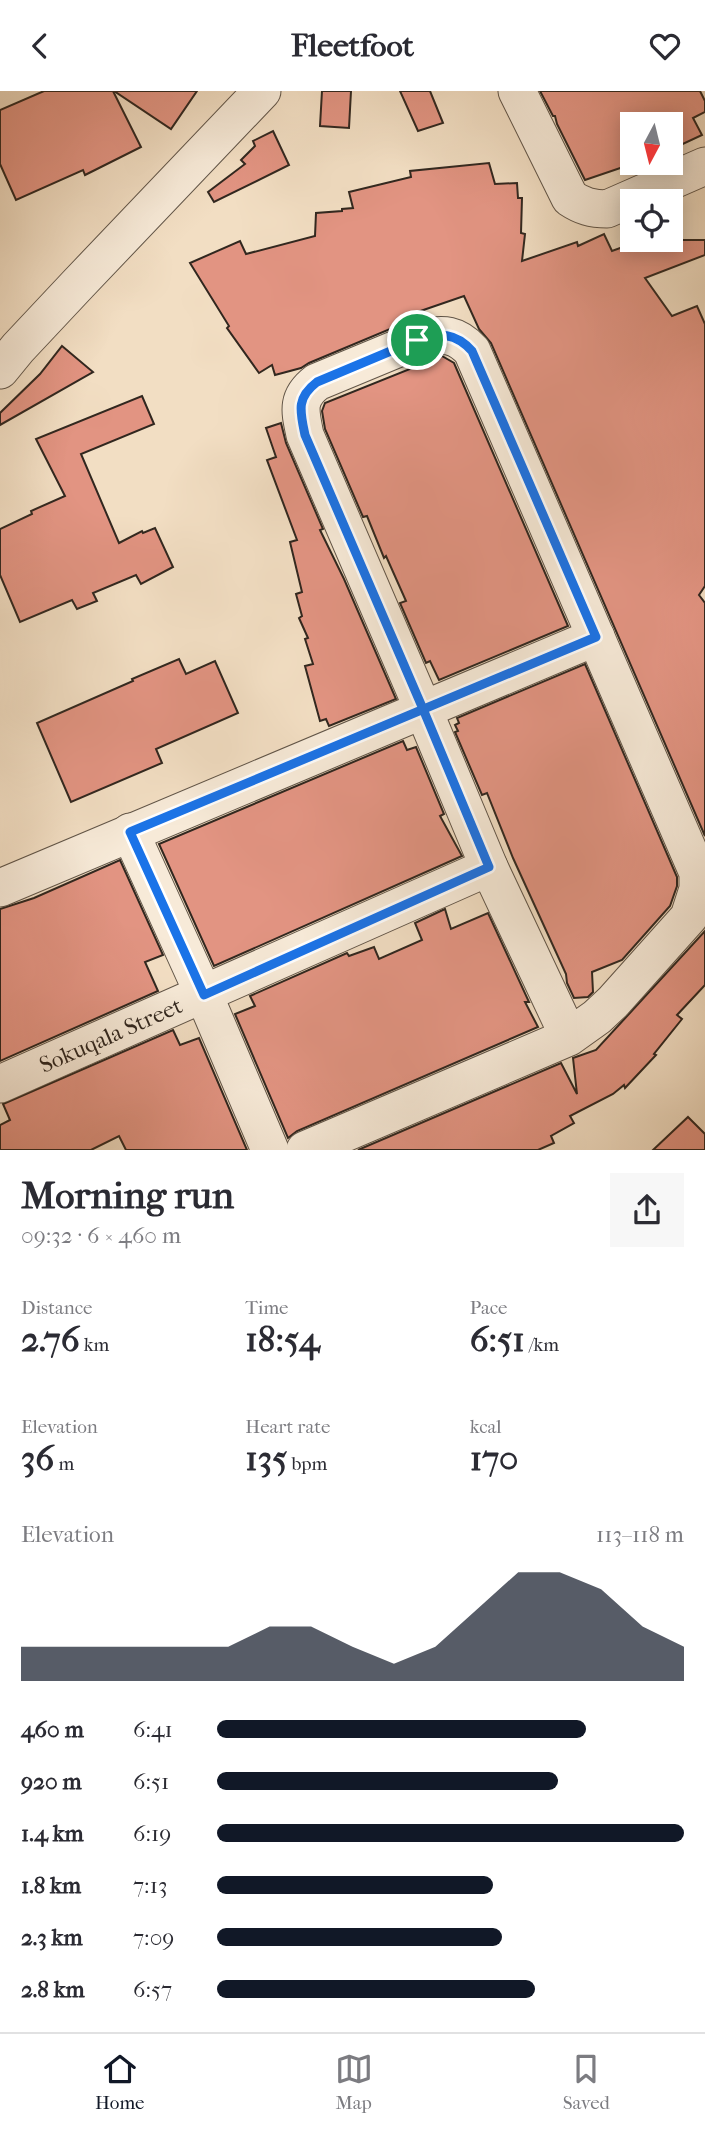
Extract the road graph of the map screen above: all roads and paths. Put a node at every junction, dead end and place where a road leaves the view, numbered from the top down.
1 (517, 91) edge
2 (262, 92) edge
3 (705, 166) edge
4 (0, 370) edge
5 (596, 637) junction
6 (423, 709) junction
7 (130, 832) junction
8 (489, 867) junction
9 (0, 888) edge
10 (204, 995) junction
11 (569, 1037) junction
12 (0, 1084) edge
13 (270, 1150) edge
14 (305, 1150) edge

1 - 3 street
2 - 4 street
5 - 6 street
5 - 6 street
5 - 11 street
6 - 7 street
6 - 8 street
7 - 9 street
7 - 10 street
8 - 10 street, Sokuqala Street
8 - 11 street
10 - 12 street, Sokuqala Street
10 - 13 street
11 - 14 street

